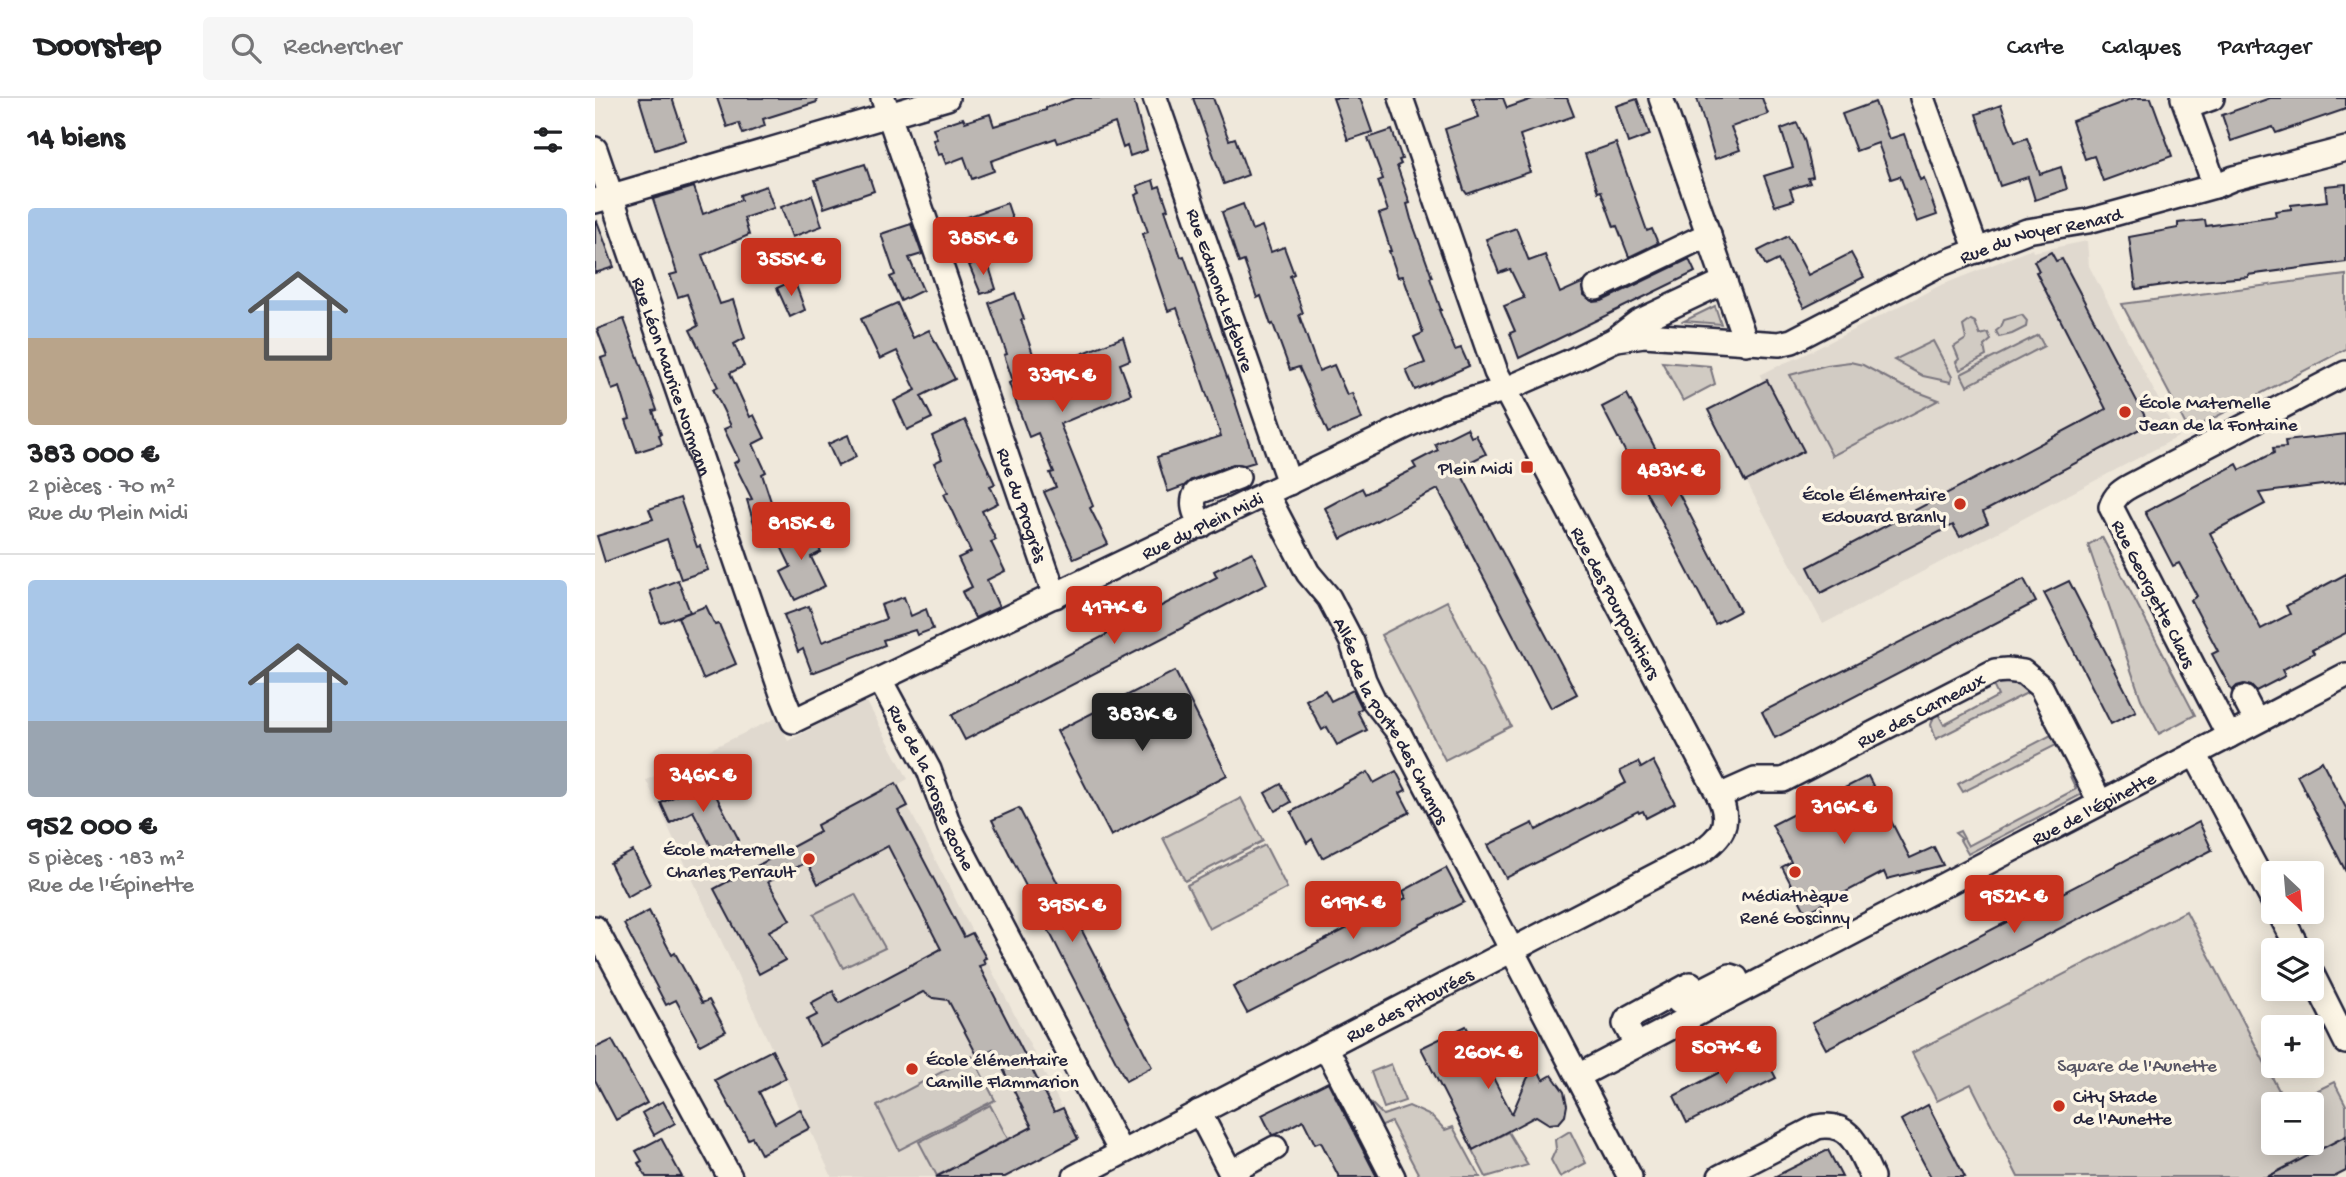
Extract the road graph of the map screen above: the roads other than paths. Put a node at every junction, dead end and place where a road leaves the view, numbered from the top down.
1 (947, 98) edge
2 (1155, 98) edge
3 (1401, 98) edge
4 (1661, 98) edge
5 (1922, 98) edge
6 (2212, 98) edge
7 (2185, 102) edge
8 (885, 106) edge
9 (595, 149) edge
10 (2346, 149) edge
11 (2215, 186) junction
12 (603, 198) edge
13 (1709, 234) junction
14 (1977, 251) junction
15 (1725, 281) junction
16 (1596, 288) dead end
17 (1614, 340) junction
18 (1746, 343) junction
19 (2346, 373) edge
20 (1504, 390) junction
21 (1238, 477) dead end
22 (1289, 483) junction
23 (1266, 493) junction
24 (1201, 526) junction
25 (1055, 596) junction
26 (2346, 674) edge
27 (880, 680) junction
28 (2244, 698) dead end
29 (793, 721) joint
30 (2256, 721) junction
31 (2229, 736) junction
32 (2195, 754) junction
33 (2100, 802) junction
34 (1723, 806) junction
35 (2261, 878) edge
36 (595, 928) edge
37 (1513, 949) junction
38 (1691, 984) dead end
39 (1741, 989) junction
40 (2324, 998) edge
41 (1667, 1008) dead end
42 (2346, 1042) edge
43 (1636, 1044) junction
44 (1326, 1047) junction
45 (1578, 1076) junction
46 (1199, 1112) junction
47 (1275, 1148) dead end
48 (1121, 1153) junction
49 (1232, 1175) edge
50 (730, 1177) edge
51 (1075, 1177) edge
52 (1393, 1177) edge
53 (1630, 1177) edge
54 (1720, 1177) edge
55 (1872, 1177) edge

1 - 8 street
2 - 22 street, Rue Edmond Lefebvre
3 - 20 street, Rue des Pourpointiers
4 - 13 street
5 - 14 street
6 - 7 street
7 - 11 street
8 - 12 street
8 - 25 street, Rue du Progrès
9 - 12 street, Rue Léon Maurice Normann
10 - 11 street, Rue du Noyer Renard
11 - 14 street, Rue du Noyer Renard
12 - 29 street, Rue Léon Maurice Normann
13 - 15 street
13 - 16 street
14 - 18 street, Rue du Noyer Renard
15 - 17 street, Rue du Plein Midi
15 - 18 street
17 - 18 street, Rue du Plein Midi
17 - 20 street, Rue du Plein Midi
19 - 31 street, Rue Georgette Claus
20 - 22 street, Rue du Plein Midi
20 - 34 street, Rue des Pourpointiers
21 - 24 street
22 - 23 street, Rue du Plein Midi
23 - 24 street, Rue du Plein Midi
23 - 37 street, Allée de la Porte des Champs
24 - 25 street, Rue du Plein Midi
25 - 27 street, Rue du Plein Midi
26 - 30 street, Rue de l'Épinette
27 - 29 street, Rue du Plein Midi
27 - 48 street, Rue de la Grosse Roche
28 - 30 street
30 - 31 street, Rue de l'Épinette
31 - 32 street, Rue de l'Épinette
32 - 33 street, Rue de l'Épinette
32 - 35 street
33 - 34 street, Rue des Carneaux
33 - 39 street, Rue de l'Épinette
34 - 37 street, Rue des Pitourées
36 - 50 street
37 - 44 street, Rue des Pitourées
37 - 45 street, Allée de la Porte des Champs
38 - 43 street
39 - 41 street
39 - 43 street, Rue de l'Épinette
40 - 42 street
43 - 45 street, Rue de l'Épinette
44 - 46 street, Rue des Pitourées
44 - 52 street
45 - 53 street, Allée de la Porte des Champs
46 - 48 street, Rue des Pitourées
46 - 49 street
47 - 49 street
48 - 51 street, Rue des Pitourées
54 - 55 street

